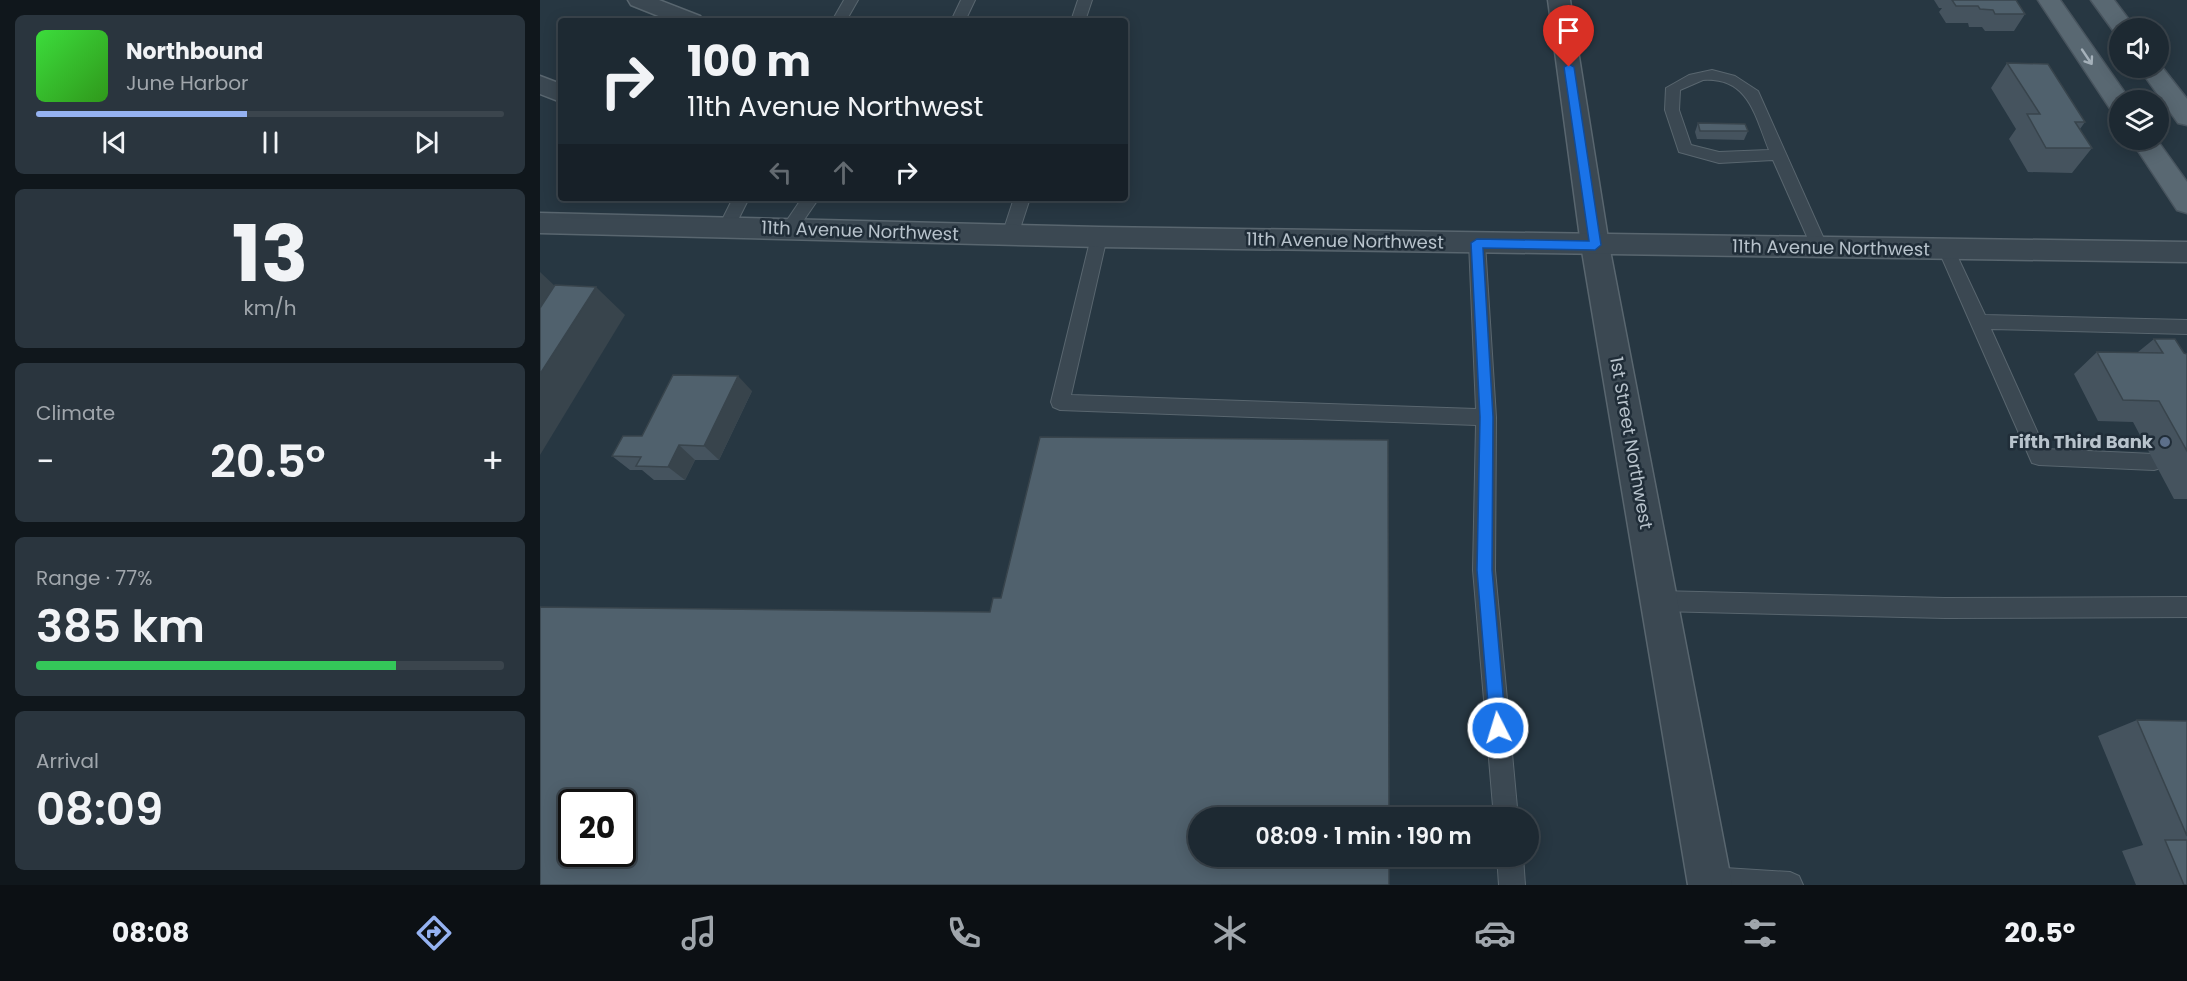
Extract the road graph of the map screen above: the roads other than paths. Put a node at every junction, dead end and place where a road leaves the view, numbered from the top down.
1 (639, 0) edge
2 (851, 0) edge
3 (968, 0) edge
4 (1085, 0) edge
5 (1559, 0) edge
6 (2049, 0) edge
7 (2102, 0) edge
8 (684, 18) edge
9 (841, 18) edge
10 (959, 18) edge
11 (1079, 18) edge
12 (2116, 18) edge
13 (2158, 78) edge
14 (2110, 90) edge
15 (2187, 117) edge
16 (2151, 150) edge
17 (2161, 150) edge
18 (1778, 154) junction
19 (2187, 166) edge
20 (740, 201) edge
21 (809, 201) edge
22 (1021, 201) edge
23 (2187, 203) edge
24 (540, 222) edge
25 (726, 228) junction
26 (789, 229) junction
27 (1010, 235) junction
28 (1099, 237) junction
29 (1477, 243) junction
30 (1595, 245) junction
31 (1820, 248) junction
32 (1946, 249) junction
33 (2187, 252) edge
34 (1980, 322) junction
35 (2187, 327) edge
36 (1486, 417) junction
37 (2154, 462) dead end
38 (1659, 601) junction
39 (2187, 607) edge
40 (1505, 807) edge
41 (1511, 867) edge
42 (1709, 882) edge
43 (1512, 885) edge
44 (1790, 885) edge

1 - 8 street
2 - 9 lane
3 - 10 lane
4 - 11 lane
5 - 30 street, 1st Street Northwest
6 -> 14 main road
7 - 12 main road
13 - 15 main road
16 - 23 main road
17 - 19 main road
18 - 18 lane
18 - 31 lane
20 - 25 lane
21 - 26 lane
22 - 27 lane
24 - 25 street, 11th Avenue Northwest
25 - 26 street, 11th Avenue Northwest
26 - 27 street, 11th Avenue Northwest
27 - 28 street, 11th Avenue Northwest
28 - 29 street, 11th Avenue Northwest
28 - 36 lane
29 - 30 street, 11th Avenue Northwest
29 - 36 lane
30 - 31 street, 11th Avenue Northwest
30 - 38 street, 1st Street Northwest
31 - 32 street, 11th Avenue Northwest
32 - 33 street, 11th Avenue Northwest
32 - 34 lane
34 - 35 lane
34 - 37 lane
36 - 40 lane
38 - 39 lane
38 - 42 street, 1st Street Northwest
41 - 43 lane
42 - 44 lane

